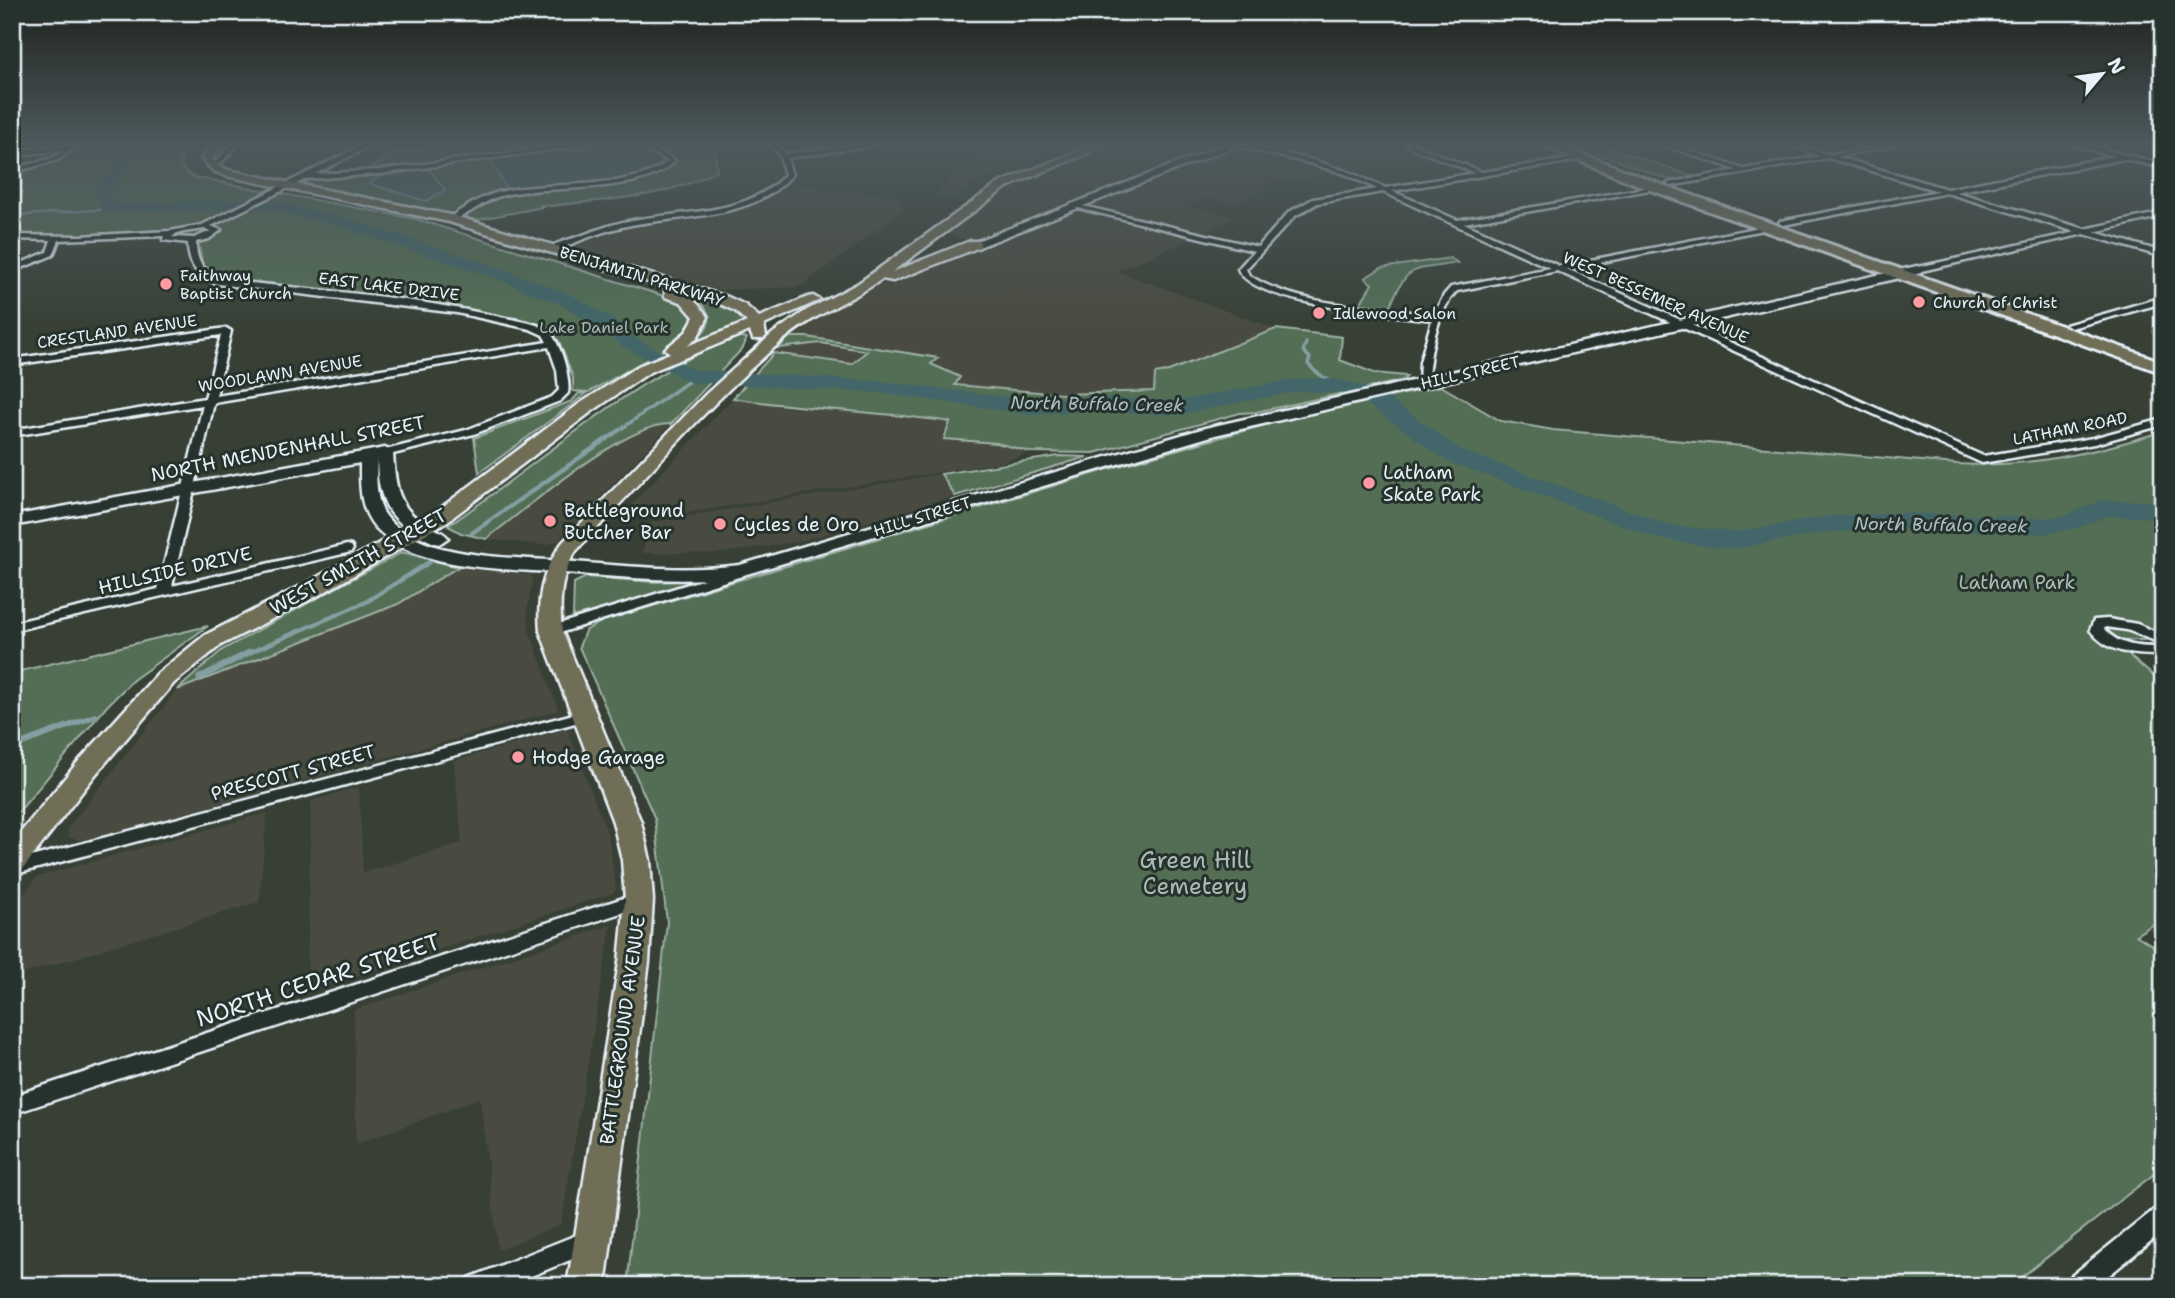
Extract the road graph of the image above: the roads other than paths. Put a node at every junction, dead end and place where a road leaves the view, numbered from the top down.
1 (248, 206) edge
2 (356, 206) edge
3 (372, 206) edge
4 (473, 206) edge
5 (734, 206) edge
6 (970, 206) edge
7 (1073, 206) joint
8 (1304, 206) edge
9 (1421, 206) edge
10 (1550, 206) edge
11 (1708, 206) edge
12 (1725, 206) edge
13 (1873, 206) edge
14 (1996, 206) edge
15 (1723, 211) joint
16 (2163, 214) edge
17 (451, 219) junction
18 (1457, 222) junction
19 (1775, 225) junction
20 (204, 227) junction
21 (931, 229) junction
22 (2085, 232) junction
23 (170, 233) junction
24 (12, 237) edge
25 (55, 239) junction
26 (192, 240) junction
27 (975, 244) junction
28 (551, 248) junction
29 (1258, 248) junction
30 (2163, 255) edge
31 (1558, 268) junction
32 (12, 270) edge
33 (1909, 272) junction
34 (856, 279) junction
35 (706, 295) junction
36 (822, 295) junction
37 (2163, 300) edge
38 (1438, 317) junction
39 (756, 323) junction
40 (1682, 324) junction
41 (2071, 325) junction
42 (553, 344) junction
43 (671, 354) junction
44 (2163, 357) edge
45 (12, 362) edge
46 (2163, 368) edge
47 (741, 369) junction
48 (1423, 383) junction
49 (209, 400) junction
50 (2163, 422) edge
51 (12, 433) edge
52 (377, 454) junction
53 (1982, 460) joint
54 (189, 489) junction
55 (12, 521) edge
56 (412, 534) junction
57 (347, 549) dead end
58 (785, 557) junction
59 (560, 560) junction
60 (750, 569) junction
61 (164, 593) junction
62 (12, 627) edge
63 (551, 631) junction
64 (2163, 640) edge
65 (2163, 651) edge
66 (585, 716) junction
67 (12, 863) edge
68 (12, 869) edge
69 (639, 900) junction
70 (12, 1105) edge
71 (2163, 1217) edge
72 (593, 1239) junction
73 (477, 1286) edge
74 (586, 1286) edge
75 (2077, 1286) edge

1 - 20 street
2 - 43 main road, BENJAMIN PARKWAY
3 - 17 main road, BENJAMIN PARKWAY
4 - 17 street
5 - 28 street
6 - 21 main road
7 - 27 street
7 - 29 street
8 - 29 street
9 - 18 street, WEST BESSEMER AVENUE
10 - 18 street
11 - 15 highway
12 - 19 highway
13 - 19 street
14 - 22 street
15 - 19 highway
16 - 22 street, HILL STREET
17 - 28 main road, BENJAMIN PARKWAY
18 - 31 street, WEST BESSEMER AVENUE
19 - 31 street
19 - 33 highway
20 - 23 street
20 - 26 street
21 - 27 main road
21 - 34 main road
22 - 30 street
22 - 33 street, HILL STREET
23 - 25 street
23 - 26 street
24 - 25 street
25 - 32 street
26 - 42 street, EAST LAKE DRIVE
27 - 34 main road
28 - 35 main road, BENJAMIN PARKWAY
29 - 38 street
31 - 38 street
31 - 40 street, WEST BESSEMER AVENUE
33 - 40 street, HILL STREET
33 - 41 highway
33 - 46 highway
34 - 36 main road
34 - 47 main road
35 - 36 main road
35 - 39 main road, BENJAMIN PARKWAY
36 - 39 main road
37 - 41 street
38 - 48 street
39 - 43 main road, WEST SMITH STREET
39 - 47 main road
40 - 48 street, HILL STREET
40 - 53 street, WEST BESSEMER AVENUE
41 - 44 highway
42 - 49 street, WOODLAWN AVENUE
42 - 52 street, NORTH MENDENHALL STREET
43 - 56 main road, WEST SMITH STREET
45 - 49 street, CRESTLAND AVENUE
47 - 59 main road
48 - 58 street, HILL STREET
49 - 51 street, WOODLAWN AVENUE
49 - 54 street
50 - 53 street, LATHAM ROAD
52 - 54 street, NORTH MENDENHALL STREET
52 - 56 street, HILL STREET
54 - 55 street, NORTH MENDENHALL STREET
54 - 61 street
56 - 59 street, HILL STREET
56 - 67 main road, WEST SMITH STREET
57 - 61 street, HILLSIDE DRIVE
58 - 59 street, HILL STREET
58 - 60 street, HILL STREET
59 - 60 street, HILL STREET
59 - 63 main road, BATTLEGROUND AVENUE
60 - 63 street, HILL STREET
61 - 62 street, HILLSIDE DRIVE
63 - 66 main road, BATTLEGROUND AVENUE
64 - 65 street
66 - 68 street, PRESCOTT STREET
66 - 69 main road, BATTLEGROUND AVENUE
69 - 70 street, NORTH CEDAR STREET
69 - 72 main road, BATTLEGROUND AVENUE
71 - 75 street
72 - 73 street
72 - 74 main road, BATTLEGROUND AVENUE

